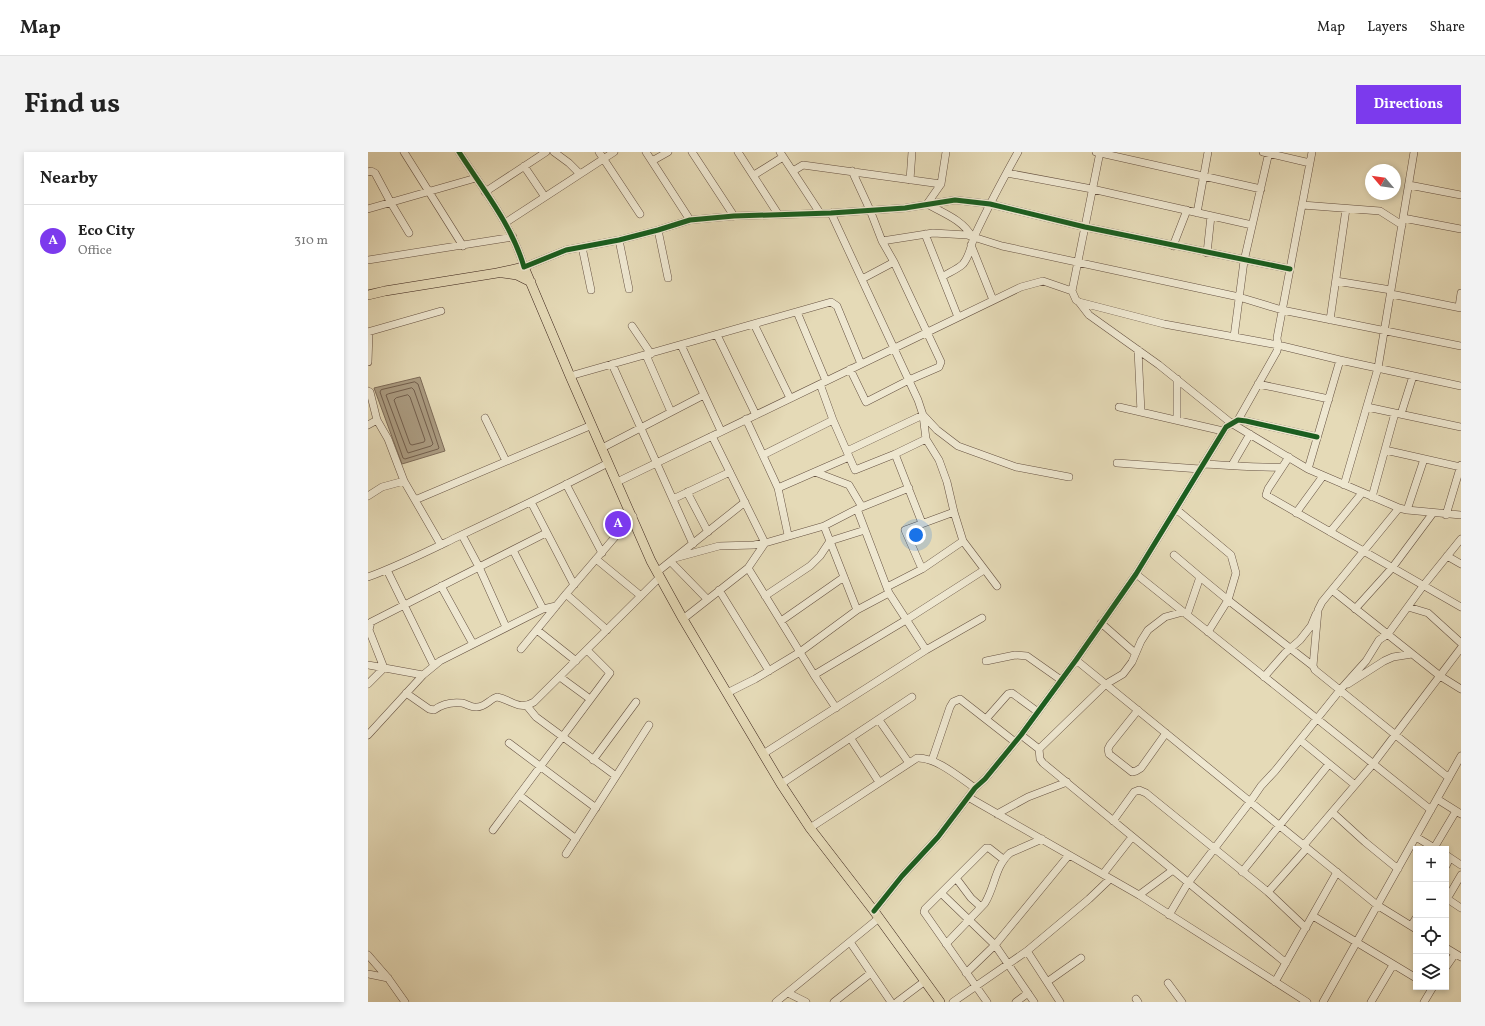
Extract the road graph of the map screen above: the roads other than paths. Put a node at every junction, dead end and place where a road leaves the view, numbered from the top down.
1 (404, 152) edge
2 (459, 152) edge
3 (546, 152) edge
4 (554, 152) edge
5 (599, 152) edge
6 (614, 152) edge
7 (646, 152) edge
8 (668, 152) edge
9 (692, 152) edge
10 (738, 152) edge
11 (912, 152) edge
12 (946, 152) edge
13 (1018, 152) edge
14 (1099, 152) edge
15 (1208, 152) edge
16 (1267, 152) edge
17 (1312, 152) edge
18 (1414, 152) edge
19 (782, 154) edge
20 (604, 159) junction
21 (652, 161) junction
22 (1310, 163) junction
23 (524, 166) junction
24 (793, 171) junction
25 (852, 171) junction
26 (368, 172) edge
27 (1007, 173) junction
28 (580, 174) junction
29 (754, 175) junction
30 (1203, 177) junction
31 (476, 178) junction
32 (910, 180) junction
33 (941, 184) junction
34 (1409, 185) junction
35 (1261, 189) junction
36 (1092, 190) junction
37 (428, 192) junction
38 (485, 192) junction
39 (1461, 195) edge
40 (545, 197) junction
41 (390, 203) junction
42 (928, 204) junction
43 (990, 204) junction
44 (1302, 205) junction
45 (368, 209) edge
46 (1346, 209) junction
47 (870, 210) junction
48 (1187, 210) junction
49 (820, 213) junction
50 (831, 213) junction
51 (1197, 213) junction
52 (640, 214) dead end
53 (778, 214) junction
54 (734, 216) junction
55 (1211, 216) junction
56 (690, 220) junction
57 (1403, 221) junction
58 (505, 223) junction
59 (1252, 225) junction
60 (1085, 227) junction
61 (1461, 229) edge
62 (658, 230) junction
63 (409, 233) dead end
64 (925, 234) junction
65 (971, 236) junction
66 (513, 237) junction
67 (618, 240) junction
68 (882, 241) junction
69 (463, 246) junction
70 (1173, 246) junction
71 (582, 247) junction
72 (972, 247) junction
73 (1207, 253) junction
74 (368, 260) edge
75 (1244, 261) junction
76 (894, 262) junction
77 (1079, 262) junction
78 (524, 267) junction
79 (1290, 269) junction
80 (497, 273) junction
81 (942, 276) junction
82 (668, 278) dead end
83 (862, 279) junction
84 (1336, 281) junction
85 (531, 282) junction
86 (629, 289) dead end
87 (591, 290) dead end
88 (1072, 291) junction
89 (1391, 292) junction
90 (1461, 293) edge
91 (368, 295) edge
92 (1239, 297) junction
93 (993, 300) junction
94 (1079, 302) junction
95 (1460, 308) edge
96 (1282, 310) junction
97 (441, 311) dead end
98 (797, 312) junction
99 (958, 318) junction
100 (1330, 320) junction
101 (754, 324) junction
102 (632, 326) dead end
103 (1385, 330) junction
104 (368, 332) edge
105 (927, 332) junction
106 (717, 335) junction
107 (1234, 337) junction
108 (681, 345) junction
109 (1278, 345) junction
110 (1461, 346) edge
111 (894, 348) junction
112 (1138, 350) junction
113 (648, 354) junction
114 (1340, 360) junction
115 (368, 362) edge
116 (612, 364) junction
117 (861, 364) junction
118 (1378, 368) junction
119 (850, 370) junction
120 (570, 376) junction
121 (1412, 376) junction
122 (1177, 379) junction
123 (909, 380) junction
124 (823, 382) junction
125 (1258, 384) junction
126 (1461, 386) edge
127 (368, 390) edge
128 (704, 395) junction
129 (790, 398) junction
130 (1329, 399) junction
131 (1119, 407) dead end
132 (1367, 407) junction
133 (672, 412) junction
134 (1141, 412) junction
135 (1398, 413) junction
136 (756, 415) junction
137 (923, 416) junction
138 (485, 418) dead end
139 (746, 419) junction
140 (377, 420) junction
141 (833, 420) junction
142 (1177, 420) junction
143 (1234, 421) junction
144 (368, 425) edge
145 (592, 425) junction
146 (1461, 427) edge
147 (641, 428) junction
148 (1223, 431) junction
149 (721, 432) junction
150 (1250, 434) junction
151 (712, 436) junction
152 (1318, 437) junction
153 (926, 439) junction
154 (602, 448) junction
155 (1385, 450) junction
156 (848, 454) junction
157 (895, 454) junction
158 (763, 455) junction
159 (1289, 457) junction
160 (1424, 459) junction
161 (506, 462) junction
162 (608, 462) junction
163 (657, 463) junction
164 (1117, 463) dead end
165 (1232, 465) junction
166 (1461, 466) edge
167 (1202, 467) junction
168 (1282, 467) junction
169 (1308, 469) junction
170 (730, 472) junction
171 (815, 472) junction
172 (1323, 476) junction
173 (1069, 477) dead end
174 (404, 481) junction
175 (617, 482) junction
176 (566, 484) junction
177 (1344, 485) junction
178 (778, 488) junction
179 (908, 488) junction
180 (687, 492) junction
181 (1362, 493) junction
182 (368, 496) edge
183 (1372, 497) junction
184 (673, 499) junction
185 (415, 500) junction
186 (531, 502) junction
187 (745, 502) junction
188 (860, 508) junction
189 (1399, 508) junction
190 (1176, 509) junction
191 (1407, 510) junction
192 (954, 512) junction
193 (1296, 513) junction
194 (1433, 513) junction
195 (1446, 515) junction
196 (632, 516) junction
197 (1461, 516) edge
198 (922, 524) junction
199 (824, 526) junction
200 (865, 530) junction
201 (708, 532) junction
202 (1330, 532) junction
203 (546, 533) junction
204 (462, 535) junction
205 (788, 535) junction
206 (1461, 539) edge
207 (830, 541) junction
208 (963, 541) junction
209 (765, 543) junction
210 (693, 544) junction
211 (441, 545) junction
212 (513, 550) junction
213 (1363, 551) junction
214 (602, 553) junction
215 (1174, 555) dead end
216 (1447, 556) junction
217 (596, 560) junction
218 (673, 560) junction
219 (1461, 564) edge
220 (479, 567) junction
221 (748, 568) junction
222 (1392, 568) junction
223 (922, 569) junction
224 (387, 570) junction
225 (984, 570) junction
226 (1136, 574) junction
227 (659, 575) junction
228 (368, 577) edge
229 (844, 577) junction
230 (1200, 577) junction
231 (441, 586) junction
232 (574, 586) junction
233 (997, 586) dead end
234 (1423, 586) junction
235 (719, 590) junction
236 (888, 590) junction
237 (1332, 590) junction
238 (566, 594) junction
239 (641, 596) junction
240 (765, 596) junction
241 (707, 599) junction
242 (1228, 600) junction
243 (404, 604) junction
244 (556, 606) junction
245 (1408, 607) junction
246 (1461, 607) edge
247 (543, 609) junction
248 (1355, 609) junction
249 (857, 610) junction
250 (1318, 610) junction
251 (1185, 613) junction
252 (982, 618) dead end
253 (683, 619) junction
254 (906, 620) junction
255 (781, 621) junction
256 (1101, 623) junction
257 (506, 627) junction
258 (368, 630) edge
259 (537, 630) junction
260 (607, 630) junction
261 (1208, 632) junction
262 (1388, 634) junction
263 (1461, 643) edge
264 (473, 644) junction
265 (521, 648) dead end
266 (1291, 648) junction
267 (1461, 648) edge
268 (587, 650) junction
269 (926, 650) junction
270 (800, 652) junction
271 (1135, 653) junction
272 (1412, 654) junction
273 (1076, 660) junction
274 (576, 661) junction
275 (986, 661) dead end
276 (368, 665) edge
277 (434, 666) junction
278 (1314, 666) junction
279 (384, 668) junction
280 (769, 671) junction
281 (424, 675) junction
282 (814, 675) junction
283 (1440, 676) junction
284 (560, 677) junction
285 (1264, 678) junction
286 (1061, 680) junction
287 (368, 684) edge
288 (1106, 684) junction
289 (1461, 689) edge
290 (1340, 690) junction
291 (406, 693) junction
292 (727, 693) junction
293 (912, 697) dead end
294 (590, 699) junction
295 (636, 702) dead end
296 (527, 706) junction
297 (836, 708) junction
298 (1138, 710) junction
299 (1038, 712) junction
300 (986, 719) junction
301 (879, 720) junction
302 (1316, 720) junction
303 (649, 725) dead end
304 (1166, 733) junction
305 (368, 734) edge
306 (1021, 735) junction
307 (1395, 735) junction
308 (562, 737) junction
309 (851, 739) junction
310 (1300, 740) junction
311 (1014, 742) junction
312 (509, 743) dead end
313 (1039, 749) junction
314 (763, 754) junction
315 (1461, 756) edge
316 (593, 760) junction
317 (932, 760) junction
318 (909, 763) junction
319 (1329, 764) junction
320 (1373, 764) junction
321 (540, 766) junction
322 (1458, 767) edge
323 (616, 776) junction
324 (1449, 778) junction
325 (879, 782) junction
326 (1067, 782) junction
327 (781, 784) junction
328 (1355, 785) junction
329 (975, 788) junction
330 (519, 795) junction
331 (968, 797) junction
332 (1437, 799) junction
333 (1250, 802) junction
334 (596, 808) junction
335 (1431, 810) junction
336 (1332, 812) junction
337 (1458, 812) edge
338 (997, 814) junction
339 (1113, 821) junction
340 (1280, 826) junction
341 (810, 828) junction
342 (493, 830) dead end
343 (1416, 836) junction
344 (1132, 837) junction
345 (576, 839) junction
346 (1042, 839) junction
347 (1432, 846) edge
348 (1436, 846) edge
349 (1305, 847) junction
350 (1214, 848) junction
351 (566, 854) dead end
352 (1069, 855) junction
353 (1449, 858) edge
354 (1003, 860) junction
355 (1461, 865) edge
356 (1398, 869) junction
357 (1173, 870) junction
358 (1242, 872) junction
359 (1337, 872) junction
360 (1102, 874) junction
361 (1461, 875) edge
362 (956, 878) junction
363 (1110, 879) junction
364 (1188, 883) junction
365 (1268, 892) junction
366 (941, 893) junction
367 (1449, 893) edge
368 (1139, 895) junction
369 (1449, 900) edge
370 (1377, 906) junction
371 (981, 907) junction
372 (1461, 908) edge
373 (876, 914) junction
374 (1169, 915) junction
375 (1313, 916) junction
376 (969, 919) junction
377 (1306, 928) junction
378 (1413, 928) edge
379 (850, 942) junction
380 (1356, 943) junction
381 (946, 944) junction
382 (995, 945) junction
383 (1449, 950) edge
384 (1027, 951) junction
385 (368, 955) edge
386 (1458, 956) edge
387 (1081, 958) dead end
388 (1286, 963) junction
389 (1008, 964) junction
390 (1449, 964) edge
391 (1393, 965) junction
392 (871, 973) junction
393 (966, 973) junction
394 (368, 974) edge
395 (1413, 976) edge
396 (388, 978) junction
397 (924, 981) junction
398 (1047, 982) junction
399 (1275, 982) junction
400 (1168, 983) dead end
401 (976, 986) junction
402 (1430, 990) edge
403 (788, 993) junction
404 (1028, 993) junction
405 (405, 1002) edge
406 (776, 1002) edge
407 (806, 1002) edge
408 (834, 1002) edge
409 (891, 1002) edge
410 (897, 1002) edge
411 (940, 1002) edge
412 (953, 1002) edge
413 (987, 1002) edge
414 (1016, 1002) edge
415 (1034, 1002) edge
416 (1060, 1002) edge
417 (1182, 1002) edge
418 (1307, 1002) edge
419 (1323, 1002) edge
420 (1370, 1002) edge
421 (1424, 1002) edge

1 - 37 street
2 - 31 street
3 - 23 street
4 - 28 street
5 - 20 street
6 - 20 street
7 - 21 street
8 - 21 street
9 - 54 street
10 - 29 street
11 - 32 street
12 - 33 street
13 - 27 street
14 - 30 street
14 - 36 street
15 - 30 street
16 - 22 street
16 - 35 street
17 - 22 street
18 - 34 street
19 - 24 street
19 - 29 street
20 - 28 street
20 - 52 street
21 - 56 street
22 - 44 street
23 - 38 street
23 - 40 street
24 - 25 street
24 - 49 street
25 - 32 street
25 - 47 street
26 - 41 street
27 - 36 street
27 - 43 street
28 - 40 street
29 - 53 street
30 - 35 street
30 - 51 street
31 - 37 street
31 - 38 street
32 - 33 street
33 - 42 street
34 - 39 street
34 - 57 street
35 - 59 street
36 - 48 street
36 - 60 street
37 - 41 street
37 - 69 street
38 - 58 street
40 - 58 street
41 - 45 street
41 - 63 street
42 - 43 street
42 - 47 street
42 - 65 street
43 - 60 street
43 - 65 street
44 - 46 street
44 - 79 street
46 - 57 street
46 - 84 street
47 - 50 street
47 - 68 street
48 - 51 street
48 - 70 street
49 - 50 street
49 - 53 street
50 - 83 street
51 - 55 street
53 - 54 street
54 - 56 street
55 - 59 street
55 - 73 street
56 - 62 street
57 - 61 street
57 - 89 street
58 - 66 street
59 - 75 street
60 - 70 street
60 - 77 street
62 - 67 street
62 - 82 street
64 - 65 street
64 - 68 street
64 - 81 street
65 - 72 street
65 - 77 street
66 - 69 street
66 - 78 street
67 - 71 street
67 - 86 street
68 - 76 street
69 - 74 street
70 - 73 street
71 - 78 street
71 - 87 street
72 - 81 street
72 - 93 street
73 - 75 street
75 - 79 street
75 - 92 street
76 - 83 street
76 - 105 street
77 - 88 street
77 - 92 street
78 - 80 main road
78 - 85 main road
79 - 96 street
80 - 85 main road
80 - 91 main road
81 - 99 street
83 - 111 street
84 - 89 street
84 - 100 street
85 - 120 main road
88 - 93 street
88 - 94 street
89 - 95 street
89 - 103 street
90 - 95 street
92 - 96 street
92 - 107 street
93 - 99 street
94 - 107 street
94 - 112 street
96 - 100 street
96 - 109 street
97 - 104 street
98 - 101 street
98 - 117 street
98 - 124 street
99 - 105 street
100 - 103 street
101 - 106 street
101 - 129 street
102 - 113 street
103 - 110 street
103 - 118 street
104 - 115 street
105 - 111 street
105 - 123 street
106 - 108 street
106 - 136 street
107 - 109 street
108 - 113 street
108 - 128 street
109 - 114 street
109 - 125 street
111 - 117 street
111 - 123 street
112 - 122 street
112 - 134 street
113 - 116 street
113 - 133 street
114 - 118 street
114 - 130 street
116 - 120 street
116 - 147 street
117 - 119 street
118 - 121 street
118 - 132 street
119 - 123 street
119 - 124 street
120 - 145 main road
121 - 126 street
121 - 135 street
122 - 142 street
122 - 143 street
123 - 137 street
124 - 129 street
124 - 141 street
125 - 130 street
125 - 143 street
127 - 140 street
128 - 133 street
128 - 149 street
129 - 136 street
130 - 152 street
131 - 134 street
132 - 135 street
132 - 177 street
133 - 147 street
134 - 142 street
135 - 146 street
135 - 155 street
136 - 139 street
137 - 153 street
137 - 156 street
137 - 173 street
138 - 161 street
139 - 149 street
139 - 158 street
140 - 144 street
140 - 174 street
141 - 156 street
141 - 158 street
142 - 148 street
143 - 148 street
143 - 150 street
143 - 152 street
145 - 154 main road
145 - 161 street
147 - 154 street
147 - 163 street
148 - 167 street
149 - 151 street
150 - 159 street
150 - 165 street
151 - 163 street
151 - 170 street
152 - 169 street
153 - 157 street
153 - 192 street
154 - 162 main road
155 - 160 street
155 - 183 street
156 - 157 street
156 - 171 street
157 - 179 street
158 - 178 street
159 - 168 street
159 - 169 street
160 - 166 street
160 - 191 street
161 - 185 street
162 - 175 main road
162 - 176 street
163 - 175 street
163 - 184 street
164 - 167 street
165 - 167 street
165 - 168 street
166 - 195 street
167 - 190 street
168 - 193 street
169 - 172 street
170 - 180 street
170 - 187 street
171 - 178 street
171 - 188 street
172 - 177 street
172 - 193 street
174 - 182 street
174 - 185 street
175 - 196 main road
176 - 186 street
176 - 214 street
177 - 181 street
178 - 205 street
179 - 188 street
179 - 198 street
180 - 184 street
180 - 201 street
181 - 183 street
181 - 202 street
183 - 189 street
184 - 210 street
185 - 211 street
186 - 203 street
186 - 204 street
187 - 201 street
187 - 209 street
188 - 199 street
188 - 200 street
189 - 191 street
189 - 213 street
190 - 226 street
190 - 242 street
191 - 194 street
192 - 198 street
192 - 208 street
193 - 202 street
194 - 195 street
194 - 222 street
195 - 197 street
196 - 214 street
196 - 227 main road
198 - 223 street
199 - 205 street
199 - 207 street
200 - 207 street
200 - 236 street
201 - 210 street
202 - 213 street
203 - 212 street
203 - 232 street
204 - 211 street
204 - 220 street
205 - 209 street
206 - 216 street
207 - 229 street
207 - 240 street
208 - 223 street
208 - 225 street
209 - 218 street
209 - 221 street
210 - 218 street
211 - 224 street
212 - 220 street
212 - 247 street
213 - 222 street
213 - 237 street
214 - 217 street
215 - 230 street
216 - 219 street
216 - 234 street
217 - 232 street
217 - 239 street
218 - 227 street
218 - 241 street
220 - 231 street
220 - 257 street
221 - 235 street
221 - 240 street
222 - 234 street
222 - 248 street
223 - 236 street
224 - 228 street
224 - 243 street
225 - 233 street
225 - 254 street
226 - 251 street
226 - 256 street
227 - 239 street
227 - 253 main road
229 - 249 street
229 - 255 street
230 - 242 street
230 - 251 street
231 - 243 street
231 - 264 street
232 - 238 street
234 - 245 street
234 - 246 street
235 - 241 street
235 - 280 street
236 - 249 street
236 - 254 street
237 - 248 street
237 - 250 street
238 - 244 street
238 - 260 street
239 - 260 street
240 - 255 street
241 - 253 street
242 - 261 street
242 - 266 street
243 - 258 street
243 - 277 street
244 - 247 street
244 - 259 street
245 - 262 street
245 - 263 street
247 - 257 street
248 - 262 street
249 - 270 street
250 - 266 street
250 - 278 street
251 - 261 street
251 - 271 street
252 - 269 street
253 - 292 main road
254 - 269 street
254 - 282 street
255 - 270 street
256 - 271 street
256 - 273 street
257 - 264 street
258 - 279 street
259 - 265 street
259 - 274 street
260 - 268 street
261 - 285 street
262 - 272 street
262 - 290 street
264 - 277 street
266 - 278 street
266 - 285 street
267 - 283 street
268 - 274 street
268 - 294 street
269 - 297 street
270 - 280 street
270 - 282 street
271 - 288 street
272 - 283 street
272 - 290 street
273 - 286 street
273 - 288 street
274 - 284 street
275 - 286 street
276 - 279 street
277 - 281 street
278 - 290 street
279 - 281 street
279 - 287 street
280 - 292 street
281 - 291 street
282 - 297 street
283 - 289 street
283 - 307 street
284 - 294 street
284 - 296 street
285 - 302 street
286 - 299 street
288 - 298 street
288 - 313 street
290 - 302 street
290 - 307 street
291 - 296 street
291 - 305 street
292 - 314 main road
293 - 301 street
294 - 308 street
295 - 316 street
296 - 308 street
297 - 314 street
298 - 304 street
298 - 304 street
299 - 300 street
299 - 306 street
300 - 311 street
300 - 317 street
301 - 309 street
301 - 318 street
302 - 310 street
302 - 320 street
303 - 323 street
304 - 333 street
306 - 311 street
306 - 313 street
307 - 320 street
307 - 324 street
308 - 316 street
308 - 321 street
309 - 325 street
309 - 327 street
310 - 319 street
310 - 333 street
311 - 329 street
312 - 321 street
313 - 326 street
314 - 327 main road
315 - 322 street
316 - 323 street
317 - 318 street
317 - 329 street
318 - 325 street
319 - 328 street
319 - 340 street
320 - 328 street
320 - 335 street
321 - 330 street
321 - 334 street
322 - 324 street
323 - 334 street
324 - 332 street
325 - 341 street
326 - 338 street
326 - 339 street
327 - 341 main road
328 - 336 street
329 - 331 street
330 - 342 street
330 - 345 street
331 - 338 street
331 - 373 street
332 - 335 street
332 - 337 street
333 - 340 street
333 - 350 street
334 - 345 street
335 - 343 street
336 - 349 street
336 - 356 street
337 - 348 street
338 - 346 street
339 - 344 street
339 - 350 street
340 - 349 street
340 - 358 street
341 - 373 main road
343 - 347 street
343 - 356 street
344 - 357 street
344 - 360 street
345 - 351 street
346 - 352 street
346 - 354 street
349 - 359 street
349 - 365 street
350 - 358 street
350 - 364 street
352 - 360 street
352 - 382 street
353 - 355 street
354 - 362 street
354 - 371 street
356 - 370 street
357 - 364 street
357 - 368 street
358 - 365 street
359 - 370 street
359 - 375 street
360 - 363 street
361 - 367 street
362 - 366 street
362 - 371 street
363 - 368 street
363 - 384 street
364 - 374 street
364 - 388 street
365 - 377 street
366 - 376 street
366 - 381 street
368 - 374 street
369 - 372 street
370 - 378 street
370 - 380 street
371 - 376 street
373 - 379 street
373 - 397 main road
374 - 399 street
375 - 377 street
375 - 380 street
376 - 381 street
376 - 382 street
377 - 388 street
379 - 392 street
379 - 403 street
380 - 391 street
380 - 419 street
381 - 393 street
382 - 389 street
382 - 393 street
383 - 386 street
384 - 389 street
384 - 398 street
385 - 396 street
386 - 390 street
387 - 398 street
388 - 399 street
389 - 401 street
389 - 404 street
391 - 395 street
391 - 420 street
392 - 408 street
392 - 409 street
393 - 401 street
394 - 396 street
396 - 405 street
397 - 410 street
397 - 411 main road
398 - 416 street
399 - 418 street
400 - 417 street
401 - 412 street
401 - 413 street
402 - 421 street
403 - 406 street
403 - 407 street
404 - 414 street
404 - 415 street

